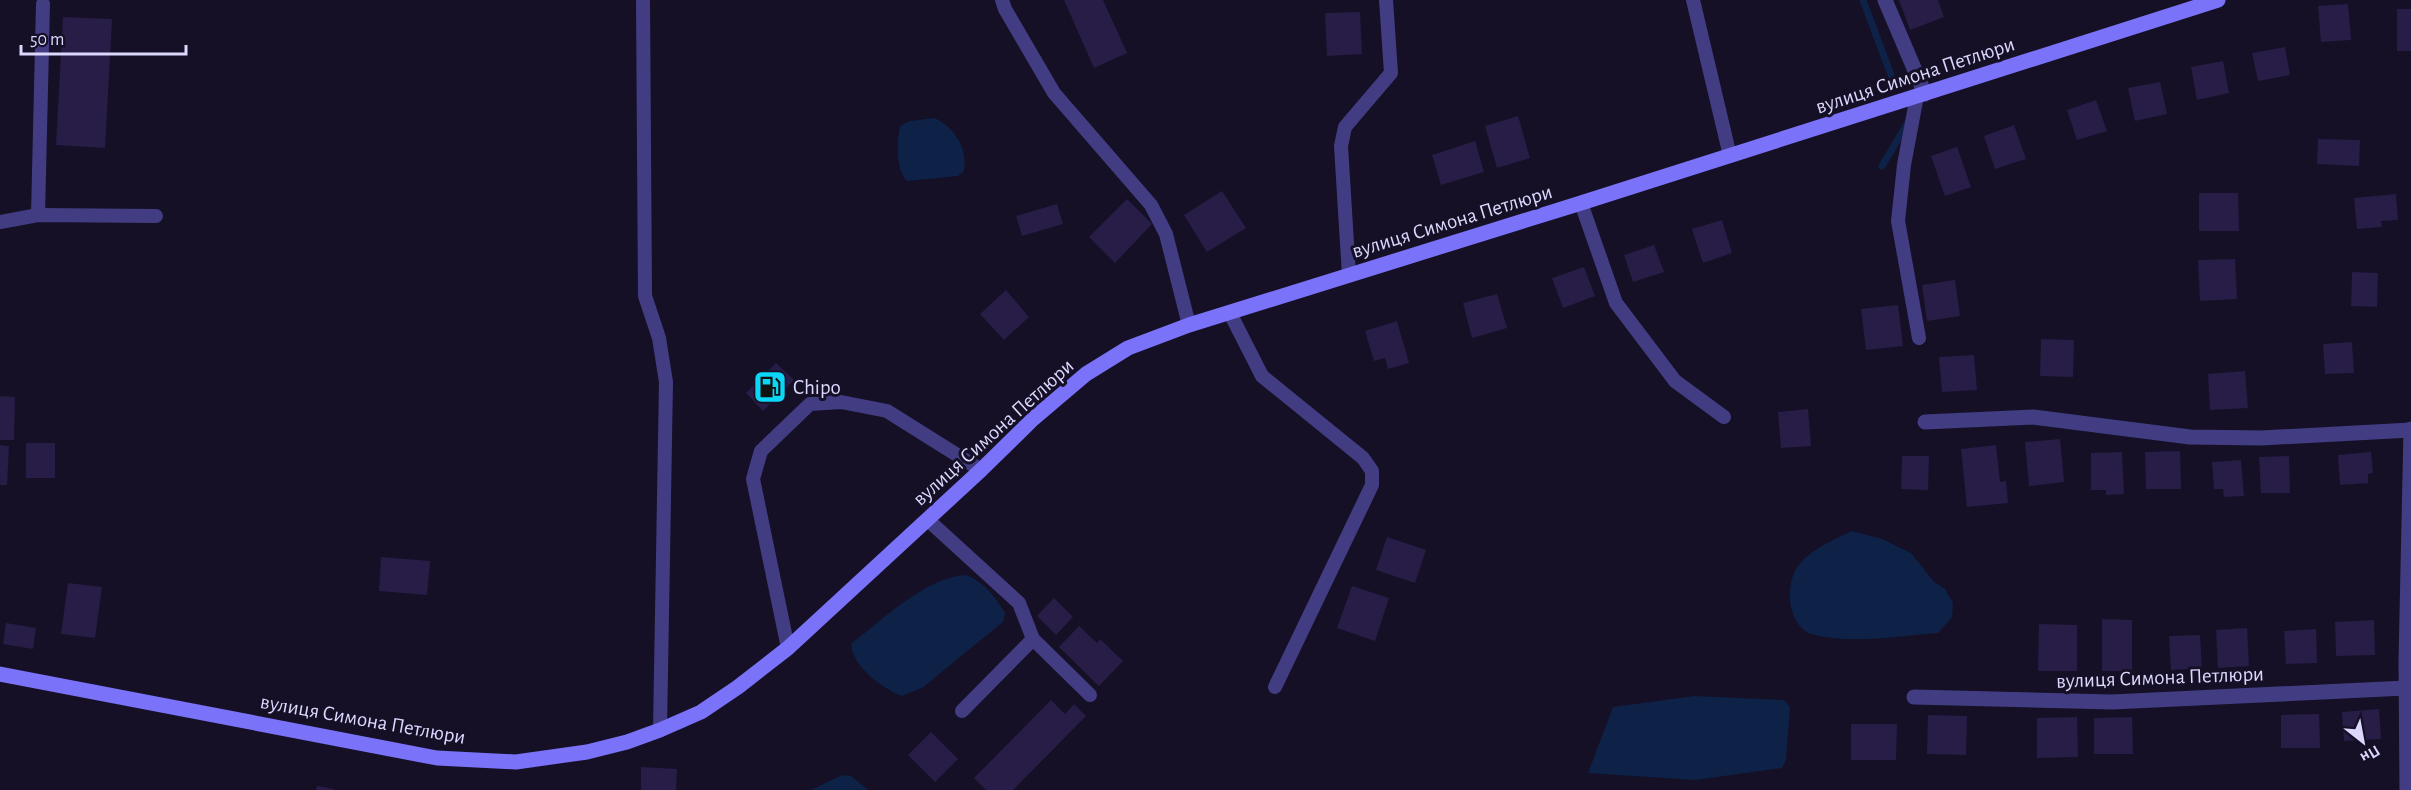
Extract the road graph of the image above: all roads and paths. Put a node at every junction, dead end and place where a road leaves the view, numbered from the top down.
1 (643, 0) edge
2 (1002, 0) edge
3 (1386, 0) edge
4 (1693, 0) edge
5 (1884, 0) edge
6 (2218, 0) edge
7 (43, 3) dead end
8 (1921, 95) junction
9 (1730, 156) junction
10 (1581, 203) junction
11 (38, 215) junction
12 (156, 216) dead end
13 (0, 222) edge
14 (1349, 275) junction
15 (1230, 313) junction
16 (1189, 325) junction
17 (1919, 338) dead end
18 (1724, 417) dead end
19 (1925, 422) dead end
20 (2411, 430) edge
21 (981, 470) junction
22 (928, 520) junction
23 (1033, 639) junction
24 (788, 648) junction
25 (2408, 662) edge
26 (0, 674) edge
27 (1275, 687) dead end
28 (2406, 688) junction
29 (1090, 695) dead end
30 (1914, 697) dead end
31 (962, 711) dead end
32 (660, 730) junction
33 (2408, 764) edge
34 (2407, 790) edge

1 - 32 lane
2 - 16 lane
3 - 14 lane
4 - 9 lane
5 - 8 street
6 - 8 main road, вулиця Симона Петлюри
7 - 11 lane
8 - 9 main road, вулиця Симона Петлюри
8 - 17 lane
9 - 10 main road, вулиця Симона Петлюри
10 - 14 main road, вулиця Симона Петлюри
10 - 18 lane
11 - 12 lane
11 - 13 lane
14 - 15 main road, вулиця Симона Петлюри
15 - 16 main road, вулиця Симона Петлюри
15 - 27 lane
16 - 21 main road, вулиця Симона Петлюри
19 - 20 street
20 - 25 street
21 - 22 main road, вулиця Симона Петлюри
21 - 24 lane
22 - 23 lane
22 - 24 main road, вулиця Симона Петлюри
23 - 29 lane
23 - 31 lane
24 - 32 main road, вулиця Симона Петлюри
25 - 28 street
26 - 32 main road, вулиця Симона Петлюри
28 - 30 street, вулиця Симона Петлюри
28 - 33 street
33 - 34 street

